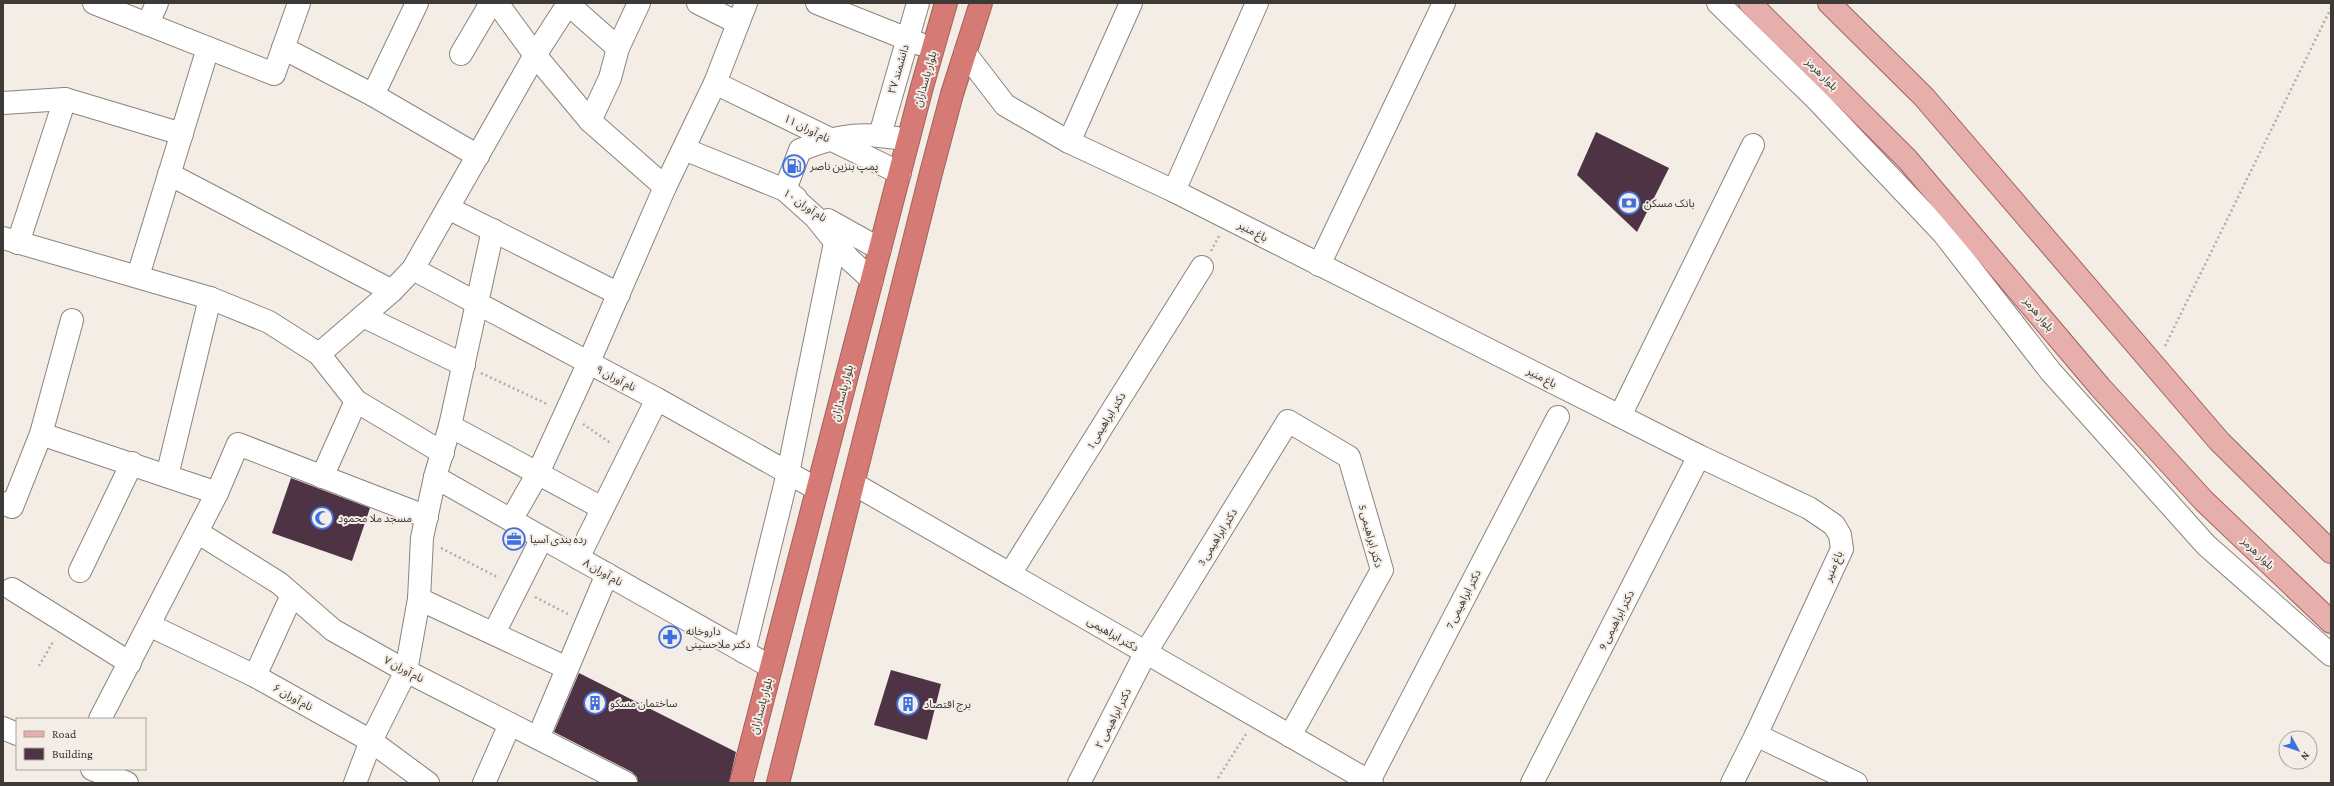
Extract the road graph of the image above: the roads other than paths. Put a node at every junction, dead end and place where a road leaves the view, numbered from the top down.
1 (94, 3) edge
2 (157, 3) edge
3 (299, 3) edge
4 (417, 3) edge
5 (491, 3) edge
6 (497, 3) edge
7 (568, 3) edge
8 (639, 3) edge
9 (698, 3) edge
10 (746, 3) edge
11 (817, 3) edge
12 (918, 3) edge
13 (946, 3) edge
14 (981, 3) edge
15 (1131, 3) edge
16 (1257, 3) edge
17 (1444, 3) edge
18 (1718, 3) edge
19 (1750, 3) edge
20 (1829, 3) edge
21 (148, 24) junction
22 (738, 24) junction
23 (907, 40) junction
24 (208, 48) junction
25 (283, 48) junction
26 (618, 48) junction
27 (933, 49) junction
28 (965, 53) junction
29 (461, 54) dead end
30 (534, 55) junction
31 (715, 83) junction
32 (374, 95) junction
33 (64, 99) junction
34 (3, 103) edge
35 (590, 121) junction
36 (182, 134) junction
37 (880, 135) junction
38 (827, 139) junction
39 (908, 140) junction
40 (1069, 142) junction
41 (1753, 145) dead end
42 (684, 149) junction
43 (478, 156) junction
44 (900, 173) junction
45 (169, 174) junction
46 (665, 187) junction
47 (785, 190) junction
48 (1174, 191) junction
49 (448, 208) junction
50 (494, 230) junction
51 (837, 235) junction
52 (10, 241) edge
53 (880, 249) junction
54 (1319, 265) junction
55 (1202, 267) road end
56 (413, 269) junction
57 (138, 276) junction
58 (872, 280) junction
59 (392, 291) junction
60 (619, 294) junction
61 (210, 298) junction
62 (476, 304) junction
63 (364, 316) junction
64 (72, 320) dead end
65 (319, 354) junction
66 (588, 364) junction
67 (464, 365) junction
68 (657, 399) junction
69 (356, 401) junction
70 (1620, 416) junction
71 (1558, 417) dead end
72 (1288, 421) joint
73 (450, 426) junction
74 (42, 434) junction
75 (443, 453) junction
76 (1700, 456) junction
77 (132, 463) junction
78 (538, 473) junction
79 (788, 473) junction
80 (167, 476) junction
81 (322, 477) junction
82 (435, 477) junction
83 (854, 484) junction
84 (817, 489) junction
85 (217, 493) junction
86 (3, 504) edge
87 (602, 508) junction
88 (427, 517) junction
89 (511, 520) junction
90 (197, 532) junction
91 (542, 538) junction
92 (2331, 552) edge
93 (578, 558) junction
94 (80, 570) dead end
95 (607, 574) junction
96 (1010, 574) junction
97 (12, 589) dead end
98 (292, 594) junction
99 (419, 599) junction
100 (2331, 622) edge
101 (149, 625) junction
102 (494, 633) junction
103 (744, 652) junction
104 (1146, 652) junction
105 (2331, 655) edge
106 (130, 663) junction
107 (771, 667) junction
108 (567, 668) junction
109 (406, 671) junction
110 (255, 676) junction
111 (101, 718) edge
112 (510, 724) junction
113 (3, 728) edge
114 (16, 734) edge
115 (1756, 734) junction
116 (1290, 736) junction
117 (538, 738) junction
118 (371, 741) junction
119 (94, 770) edge
120 (1370, 782) edge
121 (127, 783) edge
122 (354, 783) edge
123 (428, 783) edge
124 (484, 783) edge
125 (626, 783) edge
126 (741, 783) edge
127 (778, 783) edge
128 (1079, 783) edge
129 (1532, 783) edge
130 (1732, 783) edge
131 (1856, 783) edge

1 - 21 street
2 - 21 street
3 - 25 street
4 - 32 street
5 - 29 street
6 - 30 street
7 - 26 street
7 - 30 street
8 - 26 street
9 - 22 street
10 - 22 street
11 - 23 street
12 - 23 street, دانشمند ۲۷
13 - 27 highway, بلوار پاسداران
14 - 28 highway
15 - 40 street
16 - 48 street
17 - 54 street
18 - 105 street
19 - 100 main road, بلوار هرمز
20 - 92 main road
21 - 24 street
22 - 31 street
23 - 27 street
23 - 37 street, دانشمند ۲۷
24 - 25 street
24 - 36 street
25 - 32 street
26 - 35 street
27 - 39 highway, بلوار پاسداران
28 - 40 street, باغ منیر
28 - 83 highway
30 - 35 street
30 - 43 street
31 - 38 street, نام آوران ۱۱
31 - 42 street
32 - 43 street
33 - 34 street
33 - 36 street
33 - 52 street
35 - 46 street
36 - 45 street
37 - 38 street
37 - 39 street
38 - 44 street, نام آوران ۱۱
38 - 47 street
39 - 44 highway, بلوار پاسداران
40 - 48 street, باغ منیر
41 - 70 street
42 - 46 street
42 - 47 street, نام آوران ۱۰
43 - 49 street
44 - 53 highway, بلوار پاسداران
45 - 57 street
45 - 59 street
46 - 60 street
47 - 51 street, نام آوران ۱۰
48 - 54 street, باغ منیر
49 - 50 street
49 - 56 street
50 - 60 street
50 - 62 street
51 - 53 street, نام آوران ۱۰
51 - 58 street
51 - 79 street
52 - 57 street
53 - 58 highway, بلوار پاسداران
54 - 70 street, باغ منیر
55 - 96 street, دکتر ابراهیمی 1
56 - 59 street
56 - 62 street, نام آوران ۹
57 - 61 street
58 - 84 highway, بلوار پاسداران
59 - 63 street
60 - 66 street
61 - 65 street
61 - 80 street
62 - 66 street, نام آوران ۹
62 - 67 street
63 - 65 street
63 - 67 street
64 - 74 street
65 - 69 street
66 - 68 street, نام آوران ۹
66 - 78 street
67 - 73 street
68 - 79 street, نام آوران ۹
68 - 87 street
69 - 75 street
69 - 81 street
70 - 76 street, باغ منیر
71 - 120 street, دکتر ابراهیمی 7
72 - 104 street, دکتر ابراهیمی 3
72 - 116 street, دکتر ابراهیمی 5
73 - 75 street
73 - 78 street
74 - 77 street
74 - 86 street
75 - 82 street
76 - 115 street, باغ منیر
76 - 129 street, دکتر ابراهیمی 9
77 - 80 street
77 - 94 street
78 - 87 street
78 - 89 street
79 - 84 street, نام آوران ۹
79 - 103 street
80 - 85 street
81 - 85 street
81 - 88 street
82 - 88 street
82 - 89 street, نام آوران ۸
83 - 96 street, دکتر ابراهیمی
83 - 127 highway
84 - 107 highway, بلوار پاسداران
85 - 90 street
87 - 93 street
88 - 99 street
89 - 91 street, نام آوران ۸
90 - 98 street, نام آوران ۷
90 - 101 street
91 - 93 street, نام آوران ۸
91 - 102 street
93 - 95 street, نام آوران ۸
95 - 103 street, نام آوران ۸
95 - 108 street
96 - 104 street, دکتر ابراهیمی
97 - 106 street
98 - 109 street, نام آوران ۷
98 - 110 street
99 - 102 street
99 - 109 street
101 - 106 street
101 - 110 street, نام آوران ۶
102 - 108 street
103 - 107 street, نام آوران ۸
104 - 116 street, دکتر ابراهیمی
104 - 128 street, دکتر ابراهیمی ۲
106 - 111 street
107 - 126 highway, بلوار پاسداران
108 - 117 street
109 - 112 street, نام آوران ۷
109 - 118 street
110 - 118 street, نام آوران ۶
112 - 117 street, نام آوران ۷
112 - 124 street
113 - 114 street
115 - 130 street, باغ منیر
115 - 131 street
116 - 120 street, دکتر ابراهیمی
117 - 125 street, نام آوران ۷
118 - 122 street
118 - 123 street, نام آوران ۶
119 - 121 street

